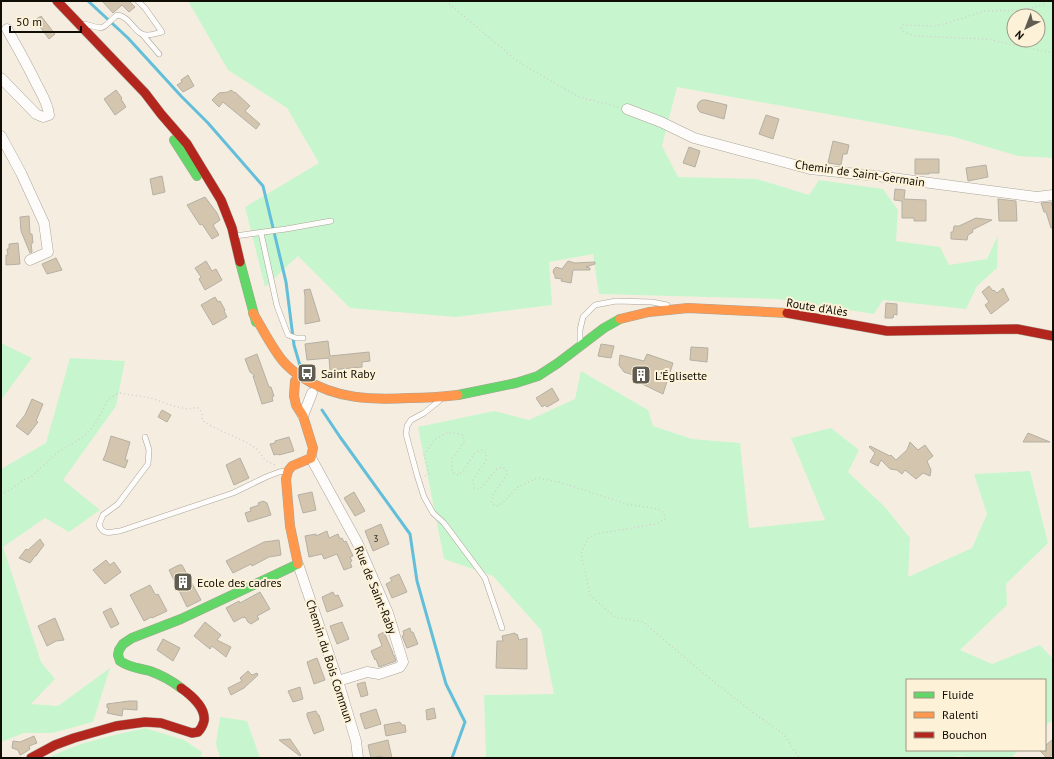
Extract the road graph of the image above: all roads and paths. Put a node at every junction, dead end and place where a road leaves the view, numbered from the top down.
1 (57, 1) edge
2 (138, 1) edge
3 (446, 1) edge
4 (1047, 1) edge
5 (75, 20) junction
6 (7, 29) dead end
7 (142, 34) junction
8 (1053, 51) edge
9 (160, 54) dead end
10 (1, 78) edge
11 (627, 110) joint
12 (1, 136) edge
13 (1053, 195) edge
14 (330, 221) dead end
15 (263, 232) junction
16 (234, 236) junction
17 (30, 260) dead end
18 (688, 308) junction
19 (253, 313) junction
20 (1053, 336) edge
21 (303, 338) dead end
22 (582, 345) junction
23 (294, 381) junction
24 (316, 395) joint
25 (442, 397) junction
26 (390, 399) junction
27 (333, 402) dead end
28 (303, 416) junction
29 (145, 437) dead end
30 (311, 458) junction
31 (288, 471) junction
32 (418, 480) junction
33 (298, 564) junction
34 (502, 628) dead end
35 (338, 681) junction
36 (31, 758) edge
37 (358, 758) edge
38 (799, 758) edge

1 - 5 main road
2 - 7 lane
3 - 11 path
4 - 8 path
5 - 7 lane
5 - 16 main road
6 - 10 street
7 - 9 lane
11 - 13 street, Chemin de Saint-Germain
12 - 17 street
14 - 15 lane
15 - 16 lane
15 - 21 lane
16 - 19 main road
18 - 20 main road, Route d'Alès
18 - 22 main road, Route d'Alès
18 - 22 lane
19 - 23 main road
19 - 26 main road
22 - 25 main road, Route d'Alès
23 - 24 main road
23 - 28 main road
24 - 28 street
25 - 26 main road, Route d'Alès
25 - 32 lane
26 - 27 main road
28 - 30 main road
29 - 31 lane
30 - 31 main road
30 - 35 street, Rue de Saint-Raby
31 - 33 main road
32 - 34 lane
32 - 38 path
33 - 35 street, Chemin du Bois Commun
33 - 36 main road
35 - 37 street, Chemin du Bois Commun

